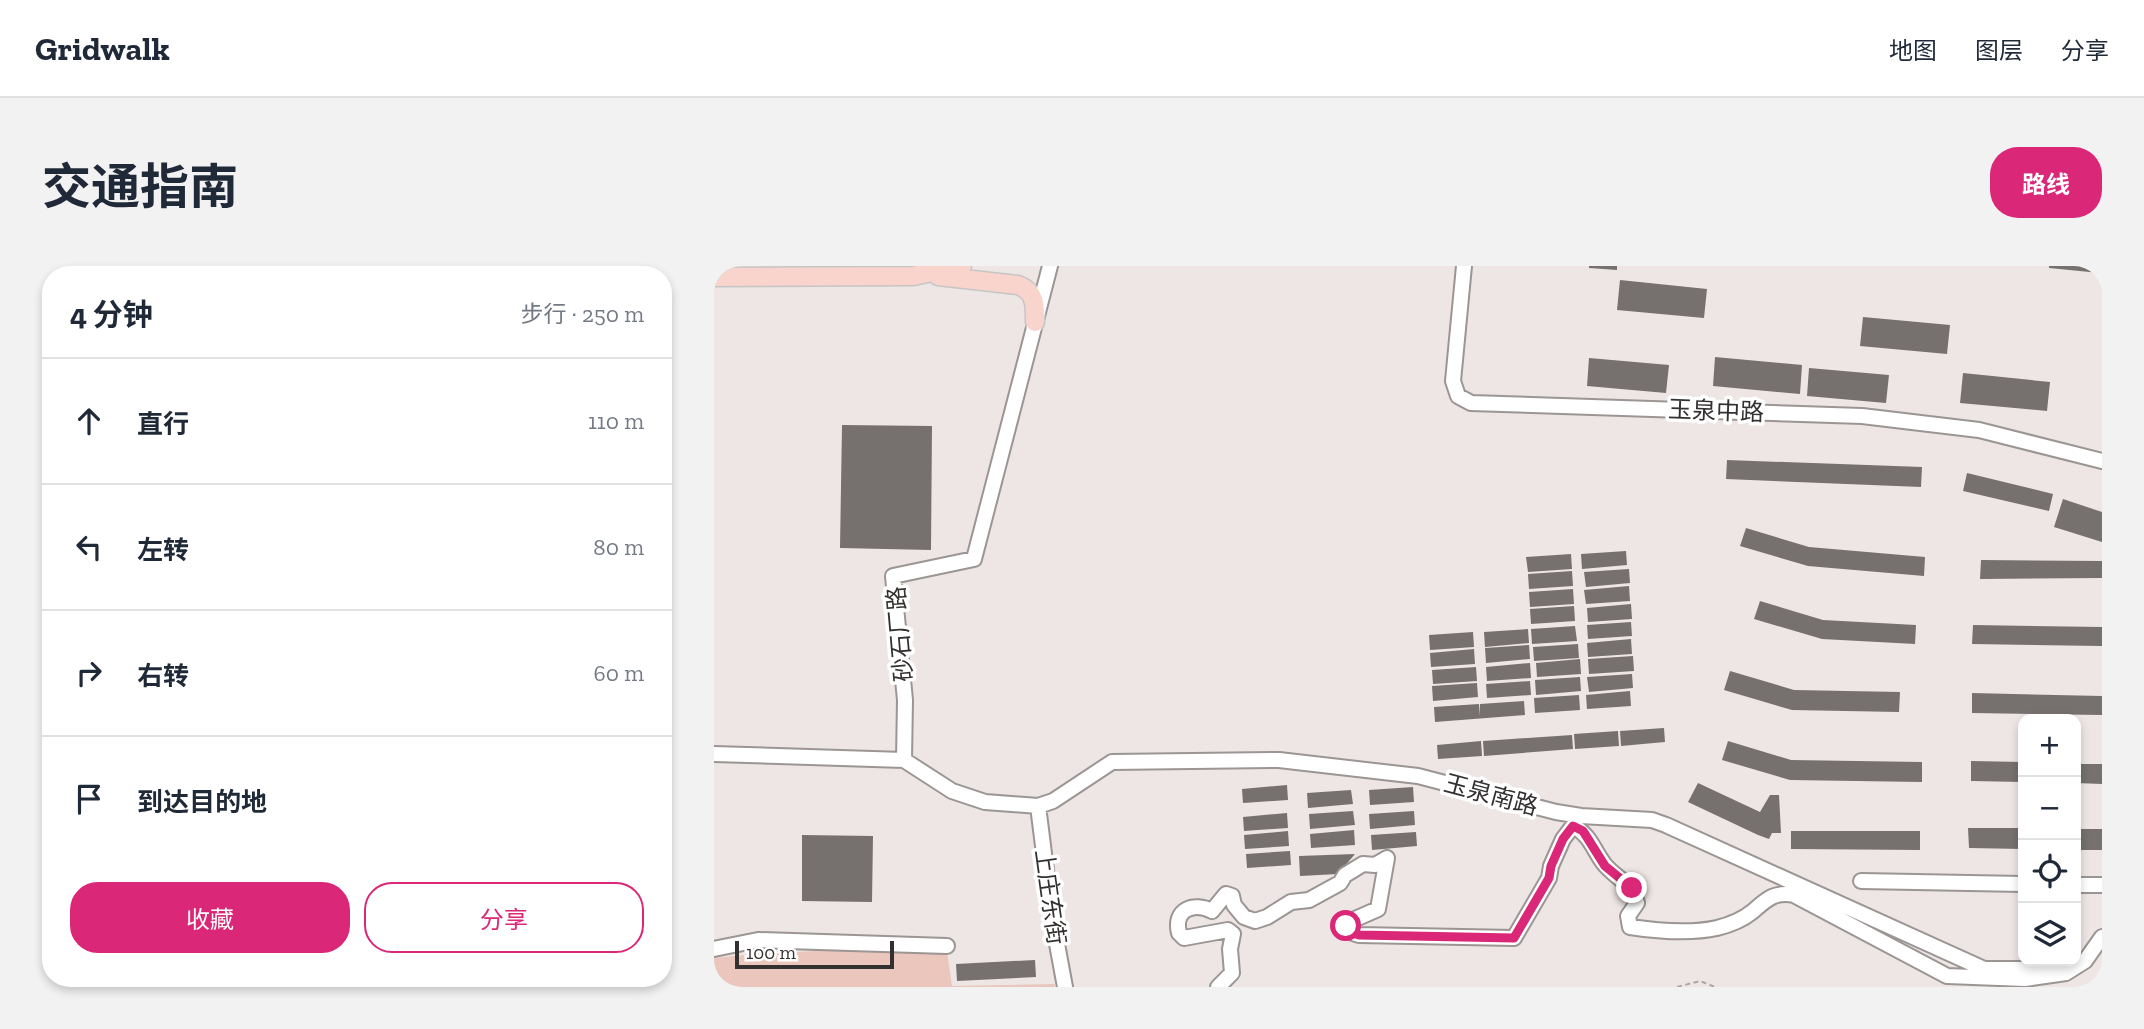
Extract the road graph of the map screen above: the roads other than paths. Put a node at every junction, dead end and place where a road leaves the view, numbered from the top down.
1 (962, 266) edge
2 (1049, 266) edge
3 (1464, 266) edge
4 (913, 276) junction
5 (714, 277) edge
6 (1035, 322) junction
7 (2102, 461) edge
8 (714, 754) edge
9 (904, 761) junction
10 (1038, 806) junction
11 (1861, 881) dead end
12 (2018, 884) edge
13 (2081, 885) edge
14 (2102, 885) edge
15 (2102, 929) edge
16 (2102, 937) edge
17 (947, 946) dead end
18 (714, 948) edge
19 (2081, 956) edge
20 (2048, 966) edge
21 (1065, 987) edge
22 (1218, 987) edge

1 - 4 main road
2 - 6 street, 砂石厂路
3 - 7 street, 玉泉中路
4 - 5 main road
4 - 6 main road
6 - 9 street, 砂石厂路
8 - 9 street
9 - 10 street
10 - 20 street, 玉泉南路
10 - 21 street, 上庄东街
11 - 12 street
13 - 14 street
15 - 19 street
16 - 22 street
17 - 18 street

